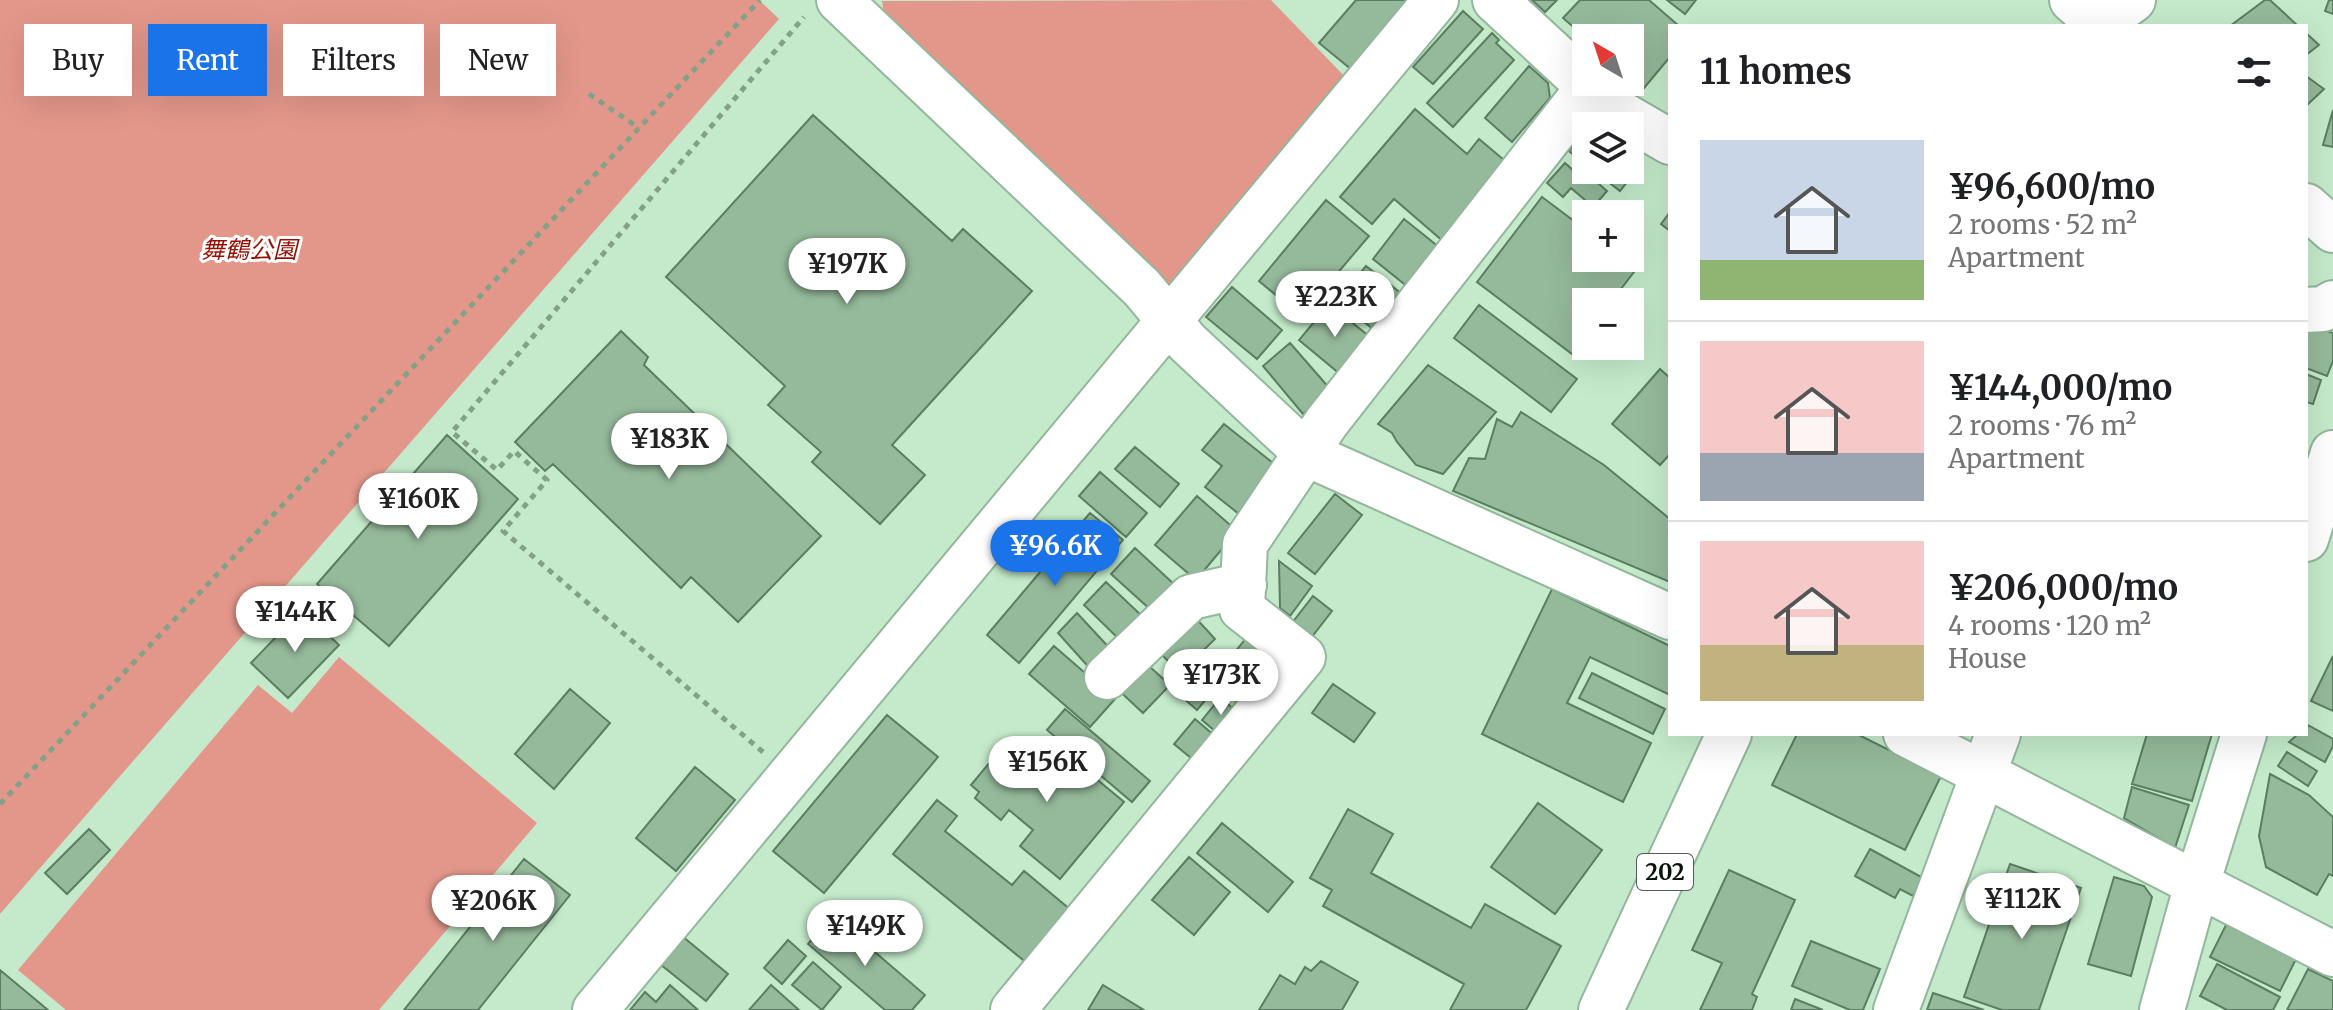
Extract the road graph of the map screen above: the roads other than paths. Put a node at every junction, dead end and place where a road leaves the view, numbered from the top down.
1 (1436, 0) edge
2 (1495, 0) edge
3 (833, 3) edge
4 (1572, 73) edge
5 (1582, 96) edge
6 (1598, 96) edge
7 (1668, 141) edge
8 (2308, 208) edge
9 (2333, 230) edge
10 (2333, 303) edge
11 (2308, 310) edge
12 (1169, 320) junction
13 (2326, 453) edge
14 (1307, 454) junction
15 (2308, 530) edge
16 (1244, 585) junction
17 (1668, 616) edge
18 (1107, 677) dead end
19 (1728, 736) edge
20 (1910, 736) edge
21 (1997, 736) edge
22 (2243, 736) edge
23 (1982, 774) junction
24 (2197, 884) junction
25 (2333, 954) edge
26 (595, 1010) edge
27 (1013, 1010) edge
28 (1601, 1010) edge
29 (1896, 1010) edge
30 (2162, 1010) edge

1 - 12 main road
2 - 4 main road
3 - 12 main road
5 - 14 main road
6 - 7 main road
8 - 9 main road
10 - 11 main road
12 - 14 main road
12 - 26 main road
13 - 15 main road
14 - 16 main road
14 - 17 main road
16 - 18 main road
16 - 27 main road
19 - 28 main road, 202
20 - 23 main road
21 - 23 main road
22 - 24 main road
23 - 24 main road
23 - 29 main road
24 - 25 main road
24 - 30 main road

